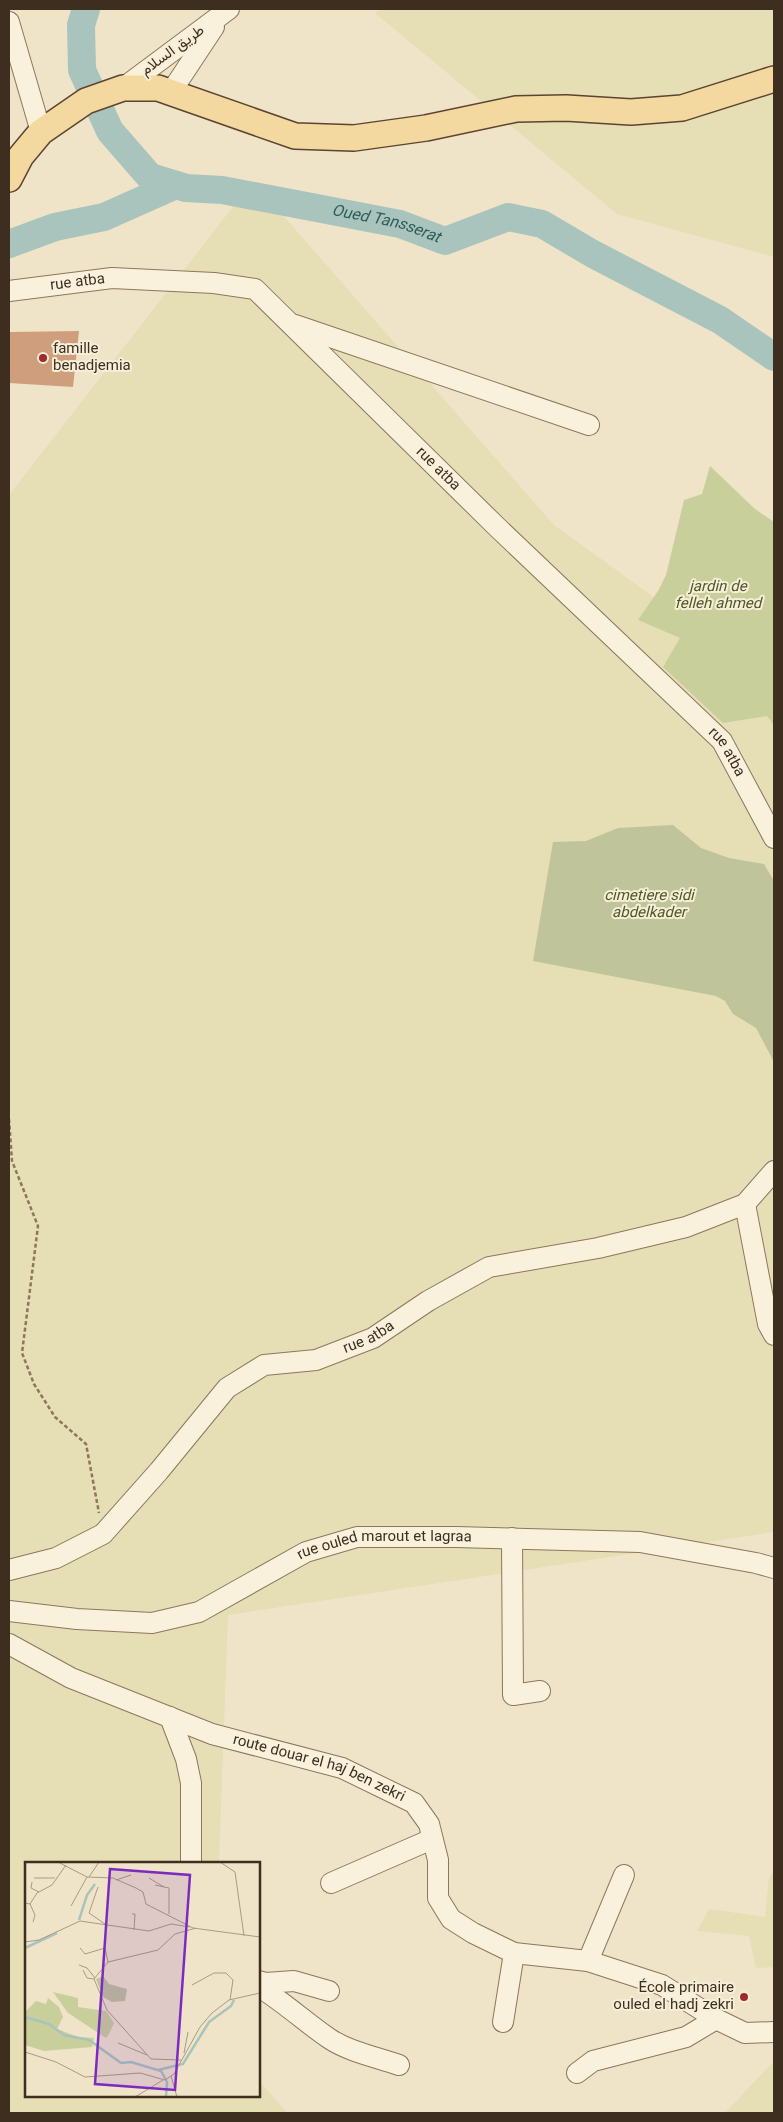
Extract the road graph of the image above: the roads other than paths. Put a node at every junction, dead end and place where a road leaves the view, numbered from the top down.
1 (227, 11) edge
2 (9, 22) edge
3 (774, 79) edge
4 (171, 92) junction
5 (104, 94) junction
6 (26, 144) edge
7 (9, 180) edge
8 (9, 291) edge
9 (291, 324) junction
10 (589, 425) dead end
11 (774, 838) edge
12 (774, 1171) edge
13 (745, 1204) junction
14 (774, 1334) edge
15 (512, 1538) junction
16 (774, 1568) edge
17 (9, 1570) edge
18 (9, 1611) edge
19 (9, 1644) edge
20 (540, 1691) dead end
21 (170, 1717) junction
22 (432, 1839) junction
23 (191, 1862) edge
24 (624, 1875) dead end
25 (331, 1883) dead end
26 (514, 1953) junction
27 (588, 1961) junction
28 (260, 1981) edge
29 (260, 1988) edge
30 (329, 1991) dead end
31 (716, 2019) junction
32 (503, 2022) dead end
33 (772, 2031) edge
34 (399, 2064) dead end
35 (577, 2073) dead end

1 - 4 street, طريق السلام
1 - 5 street, طريق السلام
2 - 6 street
3 - 4 main road
4 - 5 main road
5 - 6 main road
6 - 7 main road
8 - 9 street, rue atba
9 - 10 street
9 - 11 street, rue atba
12 - 13 street, rue atba
13 - 14 street
13 - 17 street, rue atba
15 - 16 street, rue ouled marout et lagraa
15 - 18 street, rue ouled marout et lagraa
15 - 20 street
19 - 21 street, route douar el haj ben zekri
21 - 22 street, route douar el haj ben zekri
21 - 23 street
22 - 25 street
22 - 26 street, route douar el haj ben zekri
24 - 27 street
26 - 27 street, route douar el haj ben zekri
26 - 32 street
27 - 31 street, route douar el haj ben zekri
28 - 30 street
29 - 34 street
31 - 33 street, route douar el haj ben zekri
31 - 35 street

